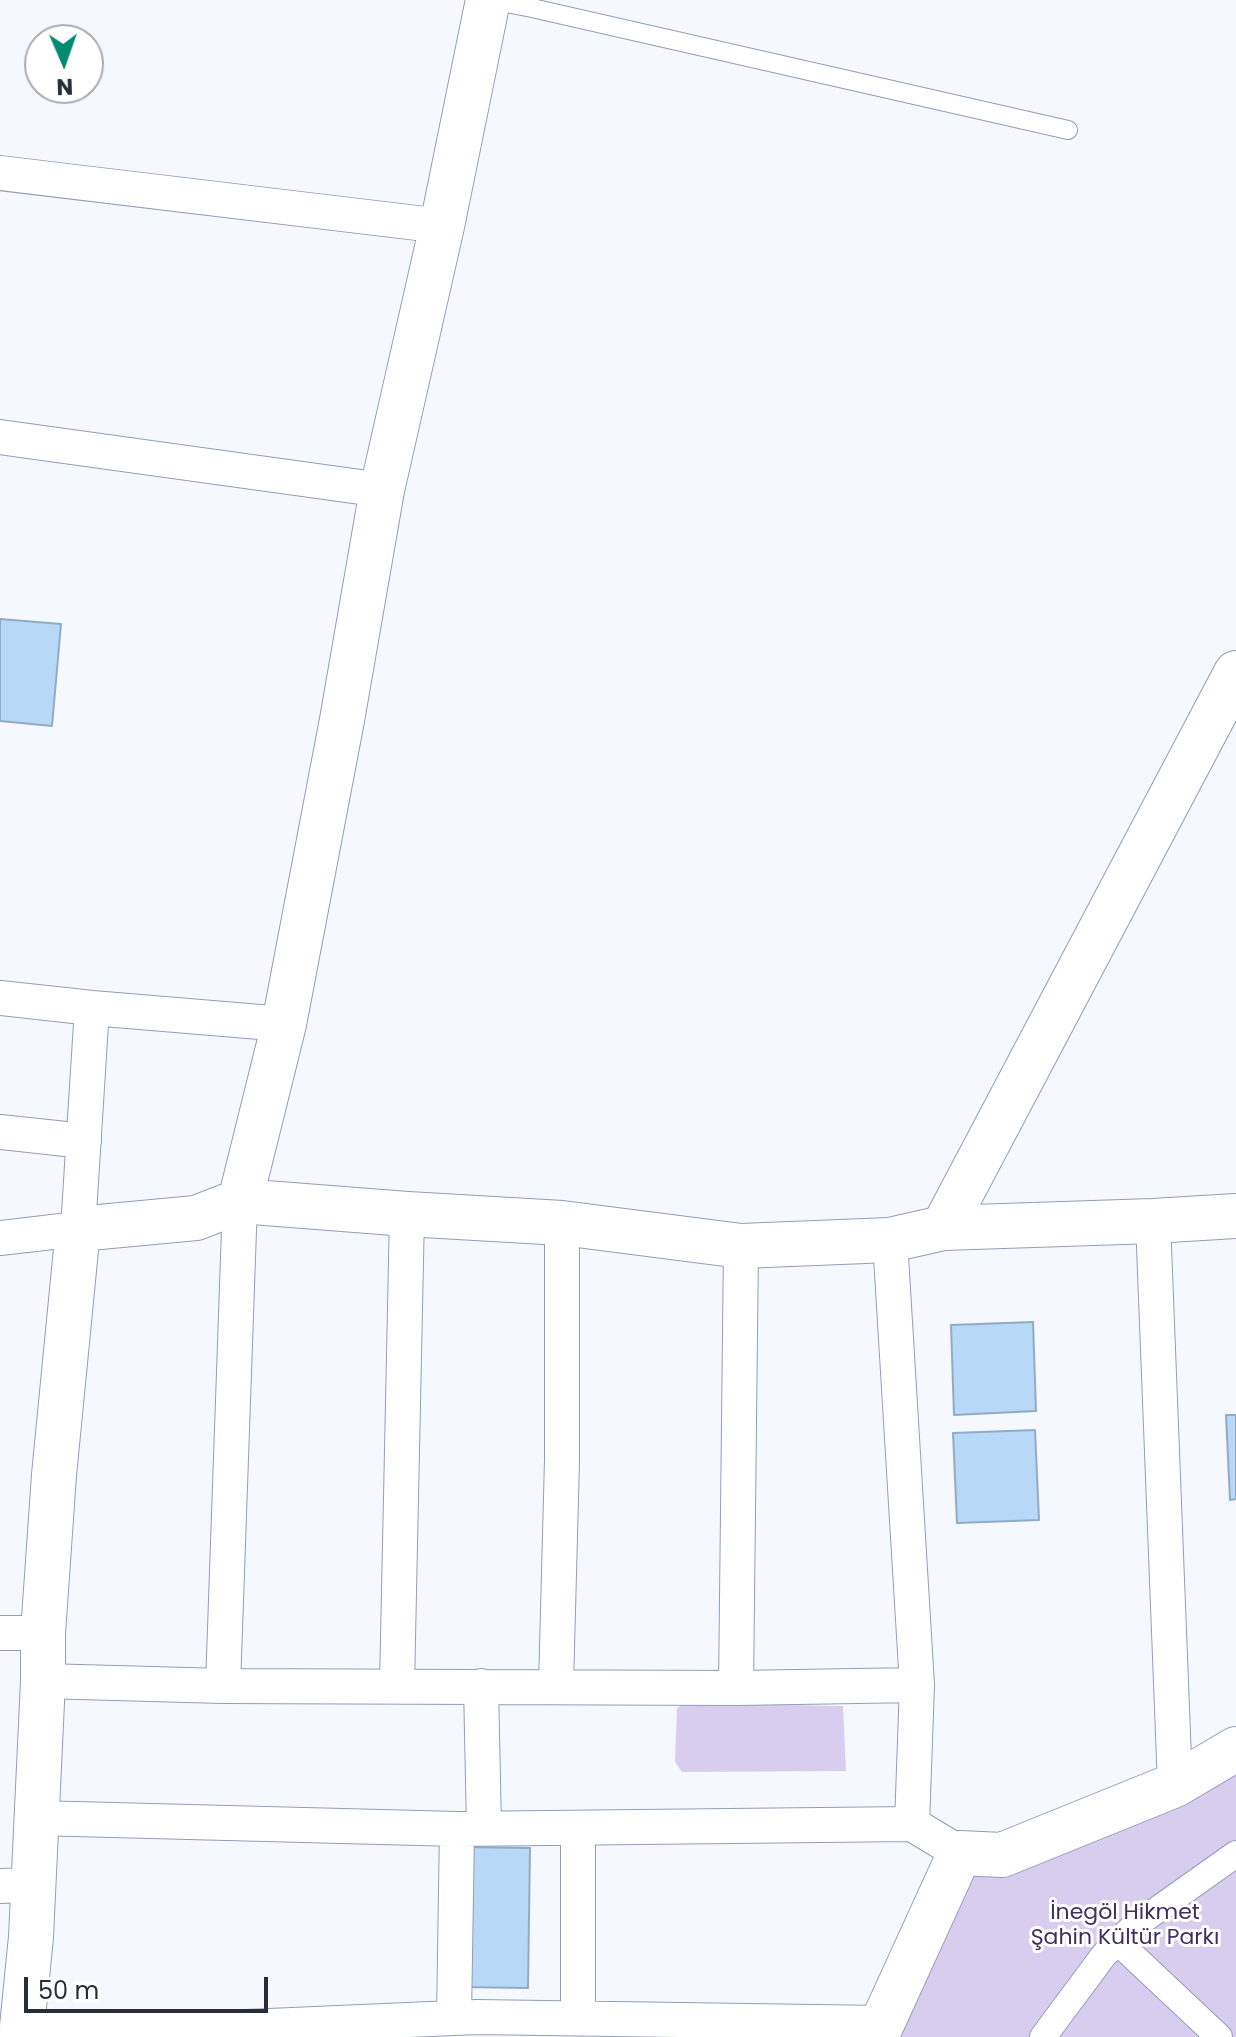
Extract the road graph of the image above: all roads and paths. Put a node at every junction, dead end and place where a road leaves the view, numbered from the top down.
1 (490, 0) edge
2 (1068, 130) dead end
3 (0, 173) edge
4 (442, 226) junction
5 (0, 437) edge
6 (382, 490) junction
7 (1236, 673) edge
8 (0, 998) edge
9 (92, 1008) junction
10 (284, 1024) junction
11 (0, 1132) edge
12 (84, 1141) junction
13 (240, 1201) junction
14 (407, 1214) junction
15 (1236, 1216) edge
16 (1153, 1221) junction
17 (562, 1223) junction
18 (943, 1228) junction
19 (78, 1229) junction
20 (0, 1238) edge
21 (890, 1240) junction
22 (741, 1246) junction
23 (0, 1633) edge
24 (43, 1633) junction
25 (43, 1681) junction
26 (917, 1685) junction
27 (223, 1686) junction
28 (397, 1686) junction
29 (481, 1686) junction
30 (556, 1686) junction
31 (736, 1688) junction
32 (1236, 1749) edge
33 (1175, 1785) junction
34 (36, 1818) junction
35 (912, 1824) junction
36 (578, 1828) junction
37 (471, 1829) junction
38 (960, 1853) junction
39 (1236, 1854) edge
40 (17, 1885) edge
41 (1118, 1942) junction
42 (578, 2018) junction
43 (470, 2024) edge
44 (879, 2030) edge
45 (22, 2033) edge
46 (200, 2033) edge
47 (1043, 2037) edge
48 (1219, 2037) edge

1 - 2 lane
1 - 4 main road
3 - 4 street
4 - 6 main road
5 - 6 street
6 - 10 main road
7 - 18 main road
8 - 9 street
9 - 10 street
9 - 12 street
10 - 13 main road
11 - 12 street
12 - 19 street
13 - 14 main road
13 - 19 main road
13 - 27 street
14 - 17 main road
14 - 28 street
15 - 16 main road
16 - 18 main road
16 - 33 street
17 - 22 main road
17 - 30 street
18 - 21 main road
19 - 20 street
19 - 24 main road
21 - 22 main road
21 - 26 street
22 - 31 street
23 - 24 street
24 - 25 main road
25 - 27 street
25 - 34 main road
26 - 31 street
26 - 35 street
27 - 28 street
28 - 29 street
29 - 30 street
29 - 37 street
30 - 31 street
32 - 33 main road
33 - 38 main road
34 - 37 street
34 - 40 main road
35 - 36 street
35 - 38 street
36 - 37 street
36 - 42 street
37 - 43 street
38 - 44 main road
39 - 41 street
40 - 45 main road
41 - 47 street
41 - 48 street
42 - 43 street
42 - 44 street
43 - 46 street
45 - 46 street

